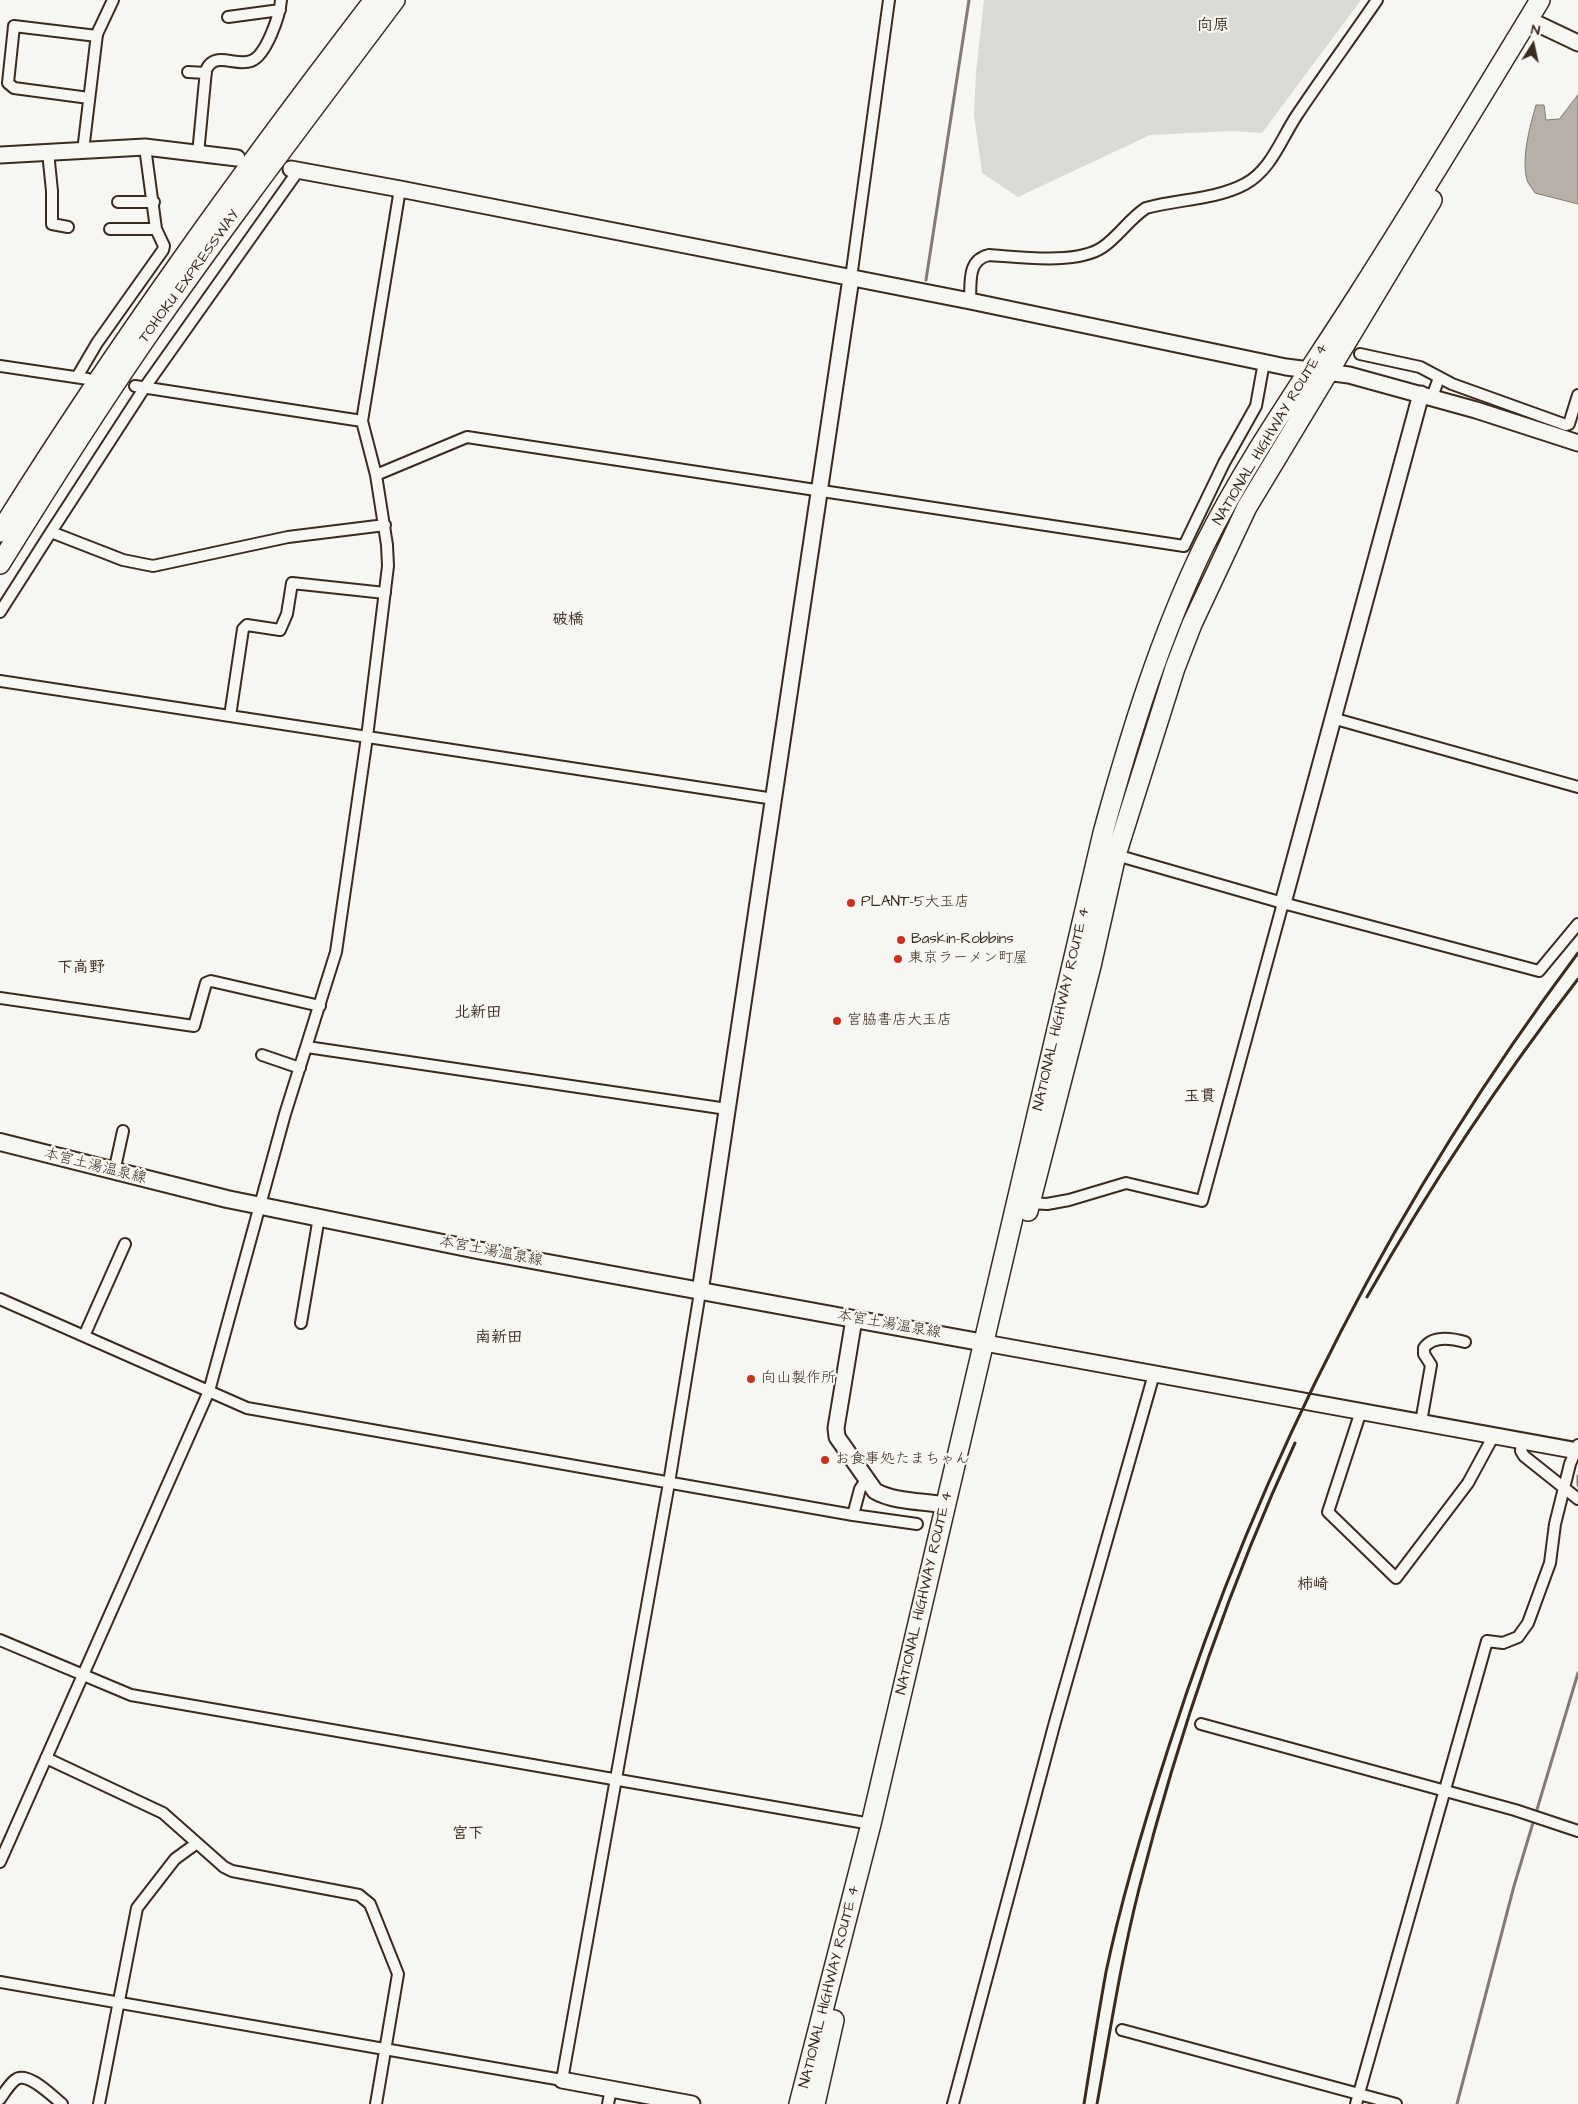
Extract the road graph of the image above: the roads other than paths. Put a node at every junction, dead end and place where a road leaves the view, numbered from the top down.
1 (113, 0) edge
2 (374, 0) edge
3 (395, 0) edge
4 (888, 0) edge
5 (1378, 0) edge
6 (1540, 0) edge
7 (1552, 0) edge
8 (280, 5) edge
9 (228, 17) dead end
10 (1538, 24) junction
11 (97, 36) junction
12 (1578, 42) edge
13 (188, 72) dead end
14 (206, 73) junction
15 (89, 98) junction
16 (145, 147) junction
17 (84, 150) junction
18 (48, 152) junction
19 (198, 154) junction
20 (0, 155) edge
21 (237, 158) dead end
22 (295, 170) joint
23 (400, 189) junction
24 (118, 202) dead end
25 (154, 202) junction
26 (68, 227) dead end
27 (110, 229) dead end
28 (156, 229) junction
29 (850, 278) junction
30 (970, 301) junction
31 (1360, 354) dead end
32 (1264, 362) junction
33 (0, 366) edge
34 (1320, 371) junction
35 (77, 377) junction
36 (1439, 378) junction
37 (88, 379) dead end
38 (140, 386) junction
39 (1578, 395) edge
40 (1427, 396) junction
41 (362, 421) junction
42 (1578, 443) edge
43 (376, 475) junction
44 (820, 492) junction
45 (385, 525) junction
46 (0, 532) edge
47 (51, 532) junction
48 (0, 564) edge
49 (385, 593) junction
50 (0, 612) edge
51 (0, 681) edge
52 (230, 716) junction
53 (1332, 718) junction
54 (367, 737) junction
55 (1578, 787) edge
56 (774, 799) junction
57 (1116, 856) junction
58 (1283, 903) junction
59 (1578, 924) edge
60 (0, 998) edge
61 (320, 1006) junction
62 (307, 1047) junction
63 (262, 1055) dead end
64 (300, 1068) junction
65 (727, 1109) junction
66 (123, 1131) dead end
67 (0, 1142) edge
68 (114, 1172) junction
69 (1030, 1203) junction
70 (261, 1204) junction
71 (319, 1217) junction
72 (125, 1244) dead end
73 (700, 1292) junction
74 (0, 1299) edge
75 (854, 1319) junction
76 (301, 1323) dead end
77 (84, 1336) junction
78 (1465, 1342) dead end
79 (992, 1344) junction
80 (1154, 1374) junction
81 (209, 1391) junction
82 (1361, 1411) junction
83 (1421, 1422) junction
84 (1494, 1435) junction
85 (1522, 1440) junction
86 (1577, 1449) edge
87 (866, 1480) junction
88 (669, 1483) junction
89 (1564, 1488) junction
90 (1578, 1499) edge
91 (944, 1505) junction
92 (853, 1515) junction
93 (917, 1524) dead end
94 (0, 1640) edge
95 (82, 1676) junction
96 (1202, 1724) dead end
97 (46, 1758) junction
98 (614, 1779) junction
99 (1443, 1792) junction
100 (871, 1824) junction
101 (1578, 1831) edge
102 (197, 1843) junction
103 (0, 1862) edge
104 (0, 1982) edge
105 (117, 2003) junction
106 (1122, 2030) dead end
107 (386, 2049) junction
108 (562, 2080) junction
109 (611, 2089) junction
110 (0, 2099) edge
111 (1358, 2099) edge
112 (62, 2104) edge
113 (99, 2104) edge
114 (376, 2104) edge
115 (608, 2104) edge
116 (692, 2104) edge
117 (800, 2104) edge
118 (815, 2104) edge
119 (952, 2104) edge
120 (1396, 2104) edge

1 - 11 street
2 - 46 highway, TOHOKU EXPRESSWAY
3 - 48 highway, TOHOKU EXPRESSWAY
4 - 29 street
5 - 30 street
6 - 34 highway, NATIONAL HIGHWAY ROUTE 4
7 - 10 highway, NATIONAL HIGHWAY ROUTE 4
8 - 9 street
8 - 14 street
10 - 12 street
10 - 34 highway, NATIONAL HIGHWAY ROUTE 4
11 - 15 street
11 - 15 street
13 - 14 street
14 - 19 street
15 - 17 street
16 - 17 street
16 - 19 street
16 - 25 street
17 - 18 street
18 - 20 street
18 - 26 street
19 - 21 street
22 - 23 street
22 - 38 street
23 - 29 street
23 - 41 street
24 - 25 street
25 - 28 street
27 - 28 street
28 - 35 street
29 - 30 street
29 - 44 street
30 - 32 street
31 - 36 street
32 - 34 street
32 - 44 street
33 - 35 street
34 - 40 street
34 - 57 highway, NATIONAL HIGHWAY ROUTE 4
34 - 79 highway, NATIONAL HIGHWAY ROUTE 4
35 - 37 street
36 - 39 street
36 - 40 street
38 - 41 street
38 - 47 street
40 - 42 street
40 - 53 street
41 - 43 street
43 - 44 street
43 - 45 street
44 - 56 street
45 - 47 street
45 - 49 street
47 - 50 street
49 - 52 street
49 - 54 street
51 - 52 street
52 - 54 street
53 - 55 street
53 - 58 street
54 - 56 street
54 - 61 street
56 - 65 street
57 - 58 street
57 - 69 highway, NATIONAL HIGHWAY ROUTE 4
58 - 59 street
58 - 69 street
60 - 61 street
61 - 62 street
62 - 64 street
62 - 65 street
63 - 64 street
64 - 70 street
65 - 73 street
66 - 68 street
67 - 68 main road, 本宮土湯温泉線
68 - 70 main road, 本宮土湯温泉線
69 - 79 highway, NATIONAL HIGHWAY ROUTE 4
70 - 71 main road, 本宮土湯温泉線
70 - 81 street
71 - 73 main road, 本宮土湯温泉線
71 - 76 street
72 - 77 street
73 - 75 main road, 本宮土湯温泉線
73 - 88 street
74 - 77 street
75 - 79 main road, 本宮土湯温泉線
75 - 87 street
77 - 81 street
78 - 83 street
79 - 80 street
79 - 91 highway, NATIONAL HIGHWAY ROUTE 4
79 - 118 highway, NATIONAL HIGHWAY ROUTE 4
80 - 82 street
80 - 119 street
81 - 88 street
81 - 95 street
82 - 83 street
82 - 84 street
83 - 84 street
84 - 85 street
85 - 86 street
85 - 89 street
86 - 89 street
87 - 91 street
87 - 92 street
88 - 92 street
88 - 98 street
89 - 90 street
89 - 99 street
91 - 100 highway, NATIONAL HIGHWAY ROUTE 4
92 - 93 street
94 - 95 street
95 - 97 street
95 - 98 street
96 - 99 street
97 - 102 street
97 - 103 street
98 - 100 street
98 - 108 street
99 - 101 street
99 - 111 street
100 - 117 highway, NATIONAL HIGHWAY ROUTE 4
102 - 105 street
102 - 107 street
104 - 105 street
105 - 107 street
105 - 113 street
106 - 111 street
107 - 108 street
107 - 114 street
108 - 109 street
109 - 115 street
109 - 116 street
110 - 112 street
111 - 120 street

